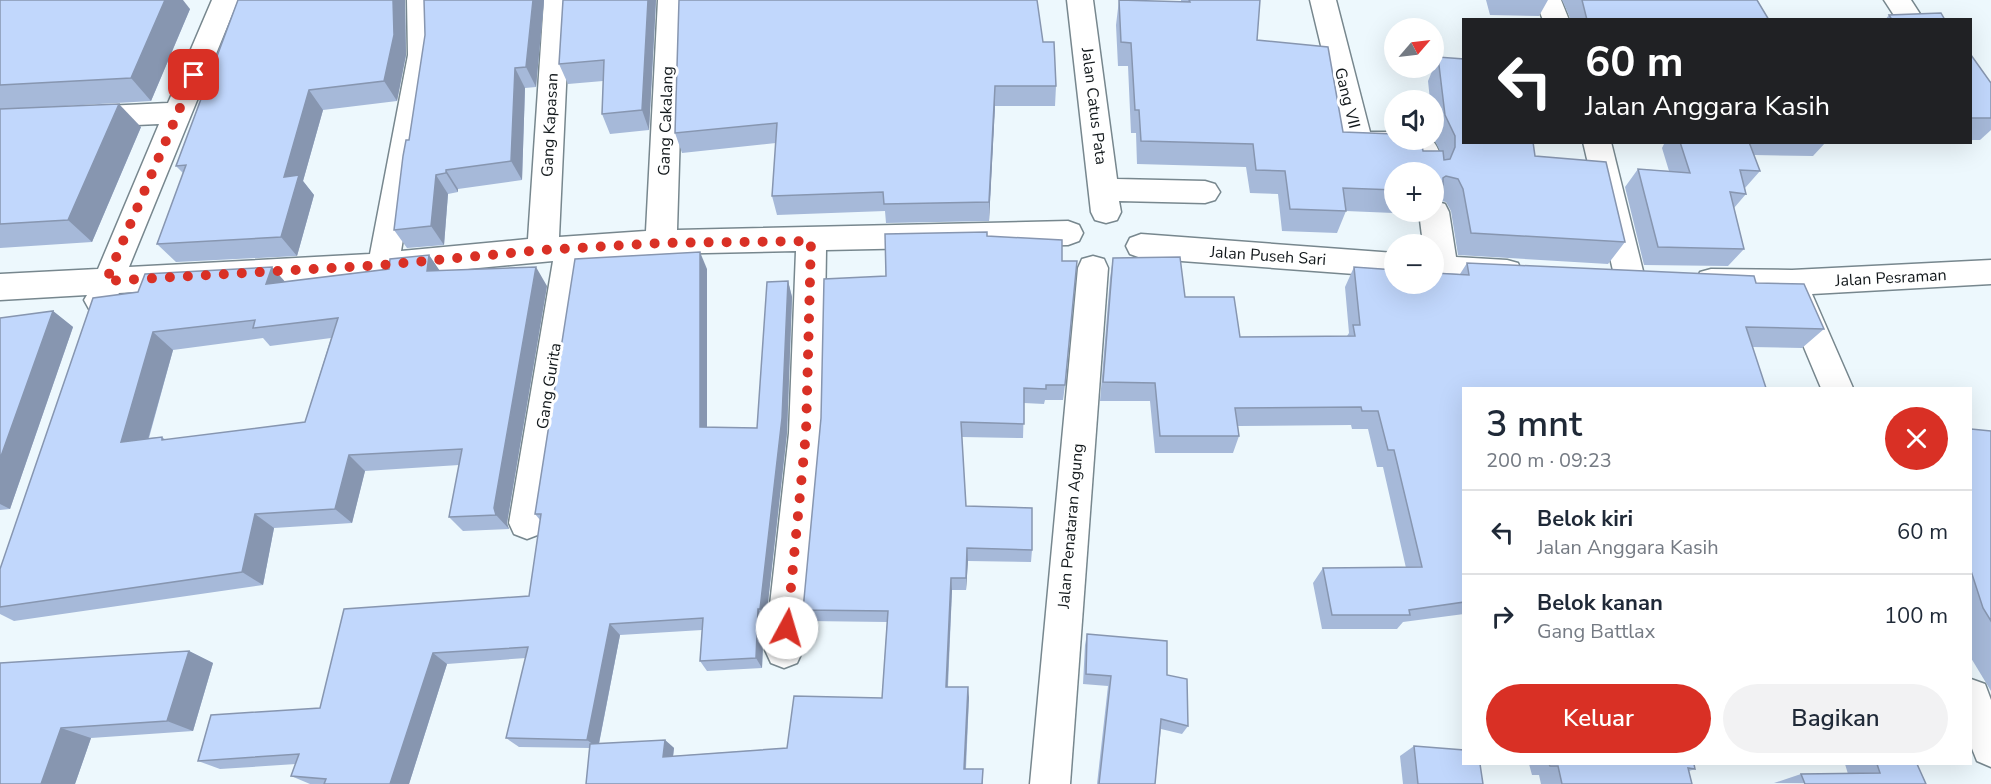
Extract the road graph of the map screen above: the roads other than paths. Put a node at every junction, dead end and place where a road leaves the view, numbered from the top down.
1 (225, 0) edge
2 (420, 0) edge
3 (557, 0) edge
4 (670, 0) edge
5 (1080, 0) edge
6 (1323, 0) edge
7 (1548, 0) edge
8 (1897, 0) edge
9 (1555, 18) edge
10 (1910, 18) edge
11 (178, 113) junction
12 (0, 121) edge
13 (1598, 144) edge
14 (1427, 162) edge
15 (1205, 192) dead end
16 (1105, 201) junction
17 (1068, 233) junction
18 (811, 241) junction
19 (661, 243) junction
20 (1140, 246) junction
21 (557, 249) junction
22 (1384, 264) edge
23 (383, 265) junction
24 (1093, 268) junction
25 (1444, 268) edge
26 (1991, 272) edge
27 (1536, 274) edge
28 (1595, 277) edge
29 (1688, 280) edge
30 (106, 281) junction
31 (1792, 283) junction
32 (0, 287) edge
33 (92, 325) edge
34 (1837, 387) edge
35 (527, 523) dead end
36 (784, 650) dead end
37 (1972, 700) edge
38 (1991, 747) edge
39 (1050, 784) edge

1 - 11 street
2 - 23 street
3 - 21 street, Gang Kapasan
4 - 19 street, Gang Cakalang
5 - 16 street, Jalan Catus Pata
6 - 14 street, Gang VII
7 - 9 street
8 - 10 street
11 - 12 street
11 - 30 street
13 - 28 street
15 - 16 street
16 - 17 street
16 - 20 street
17 - 18 street
17 - 24 street
18 - 19 street
18 - 36 street
19 - 21 street
20 - 22 street, Jalan Puseh Sari
20 - 24 street
21 - 23 street
21 - 35 street, Gang Gurita
23 - 30 street
24 - 39 street, Jalan Penataran Agung
25 - 27 street
26 - 31 street, Jalan Pesraman
29 - 31 street
30 - 32 street
30 - 33 street
31 - 34 street
37 - 38 street

